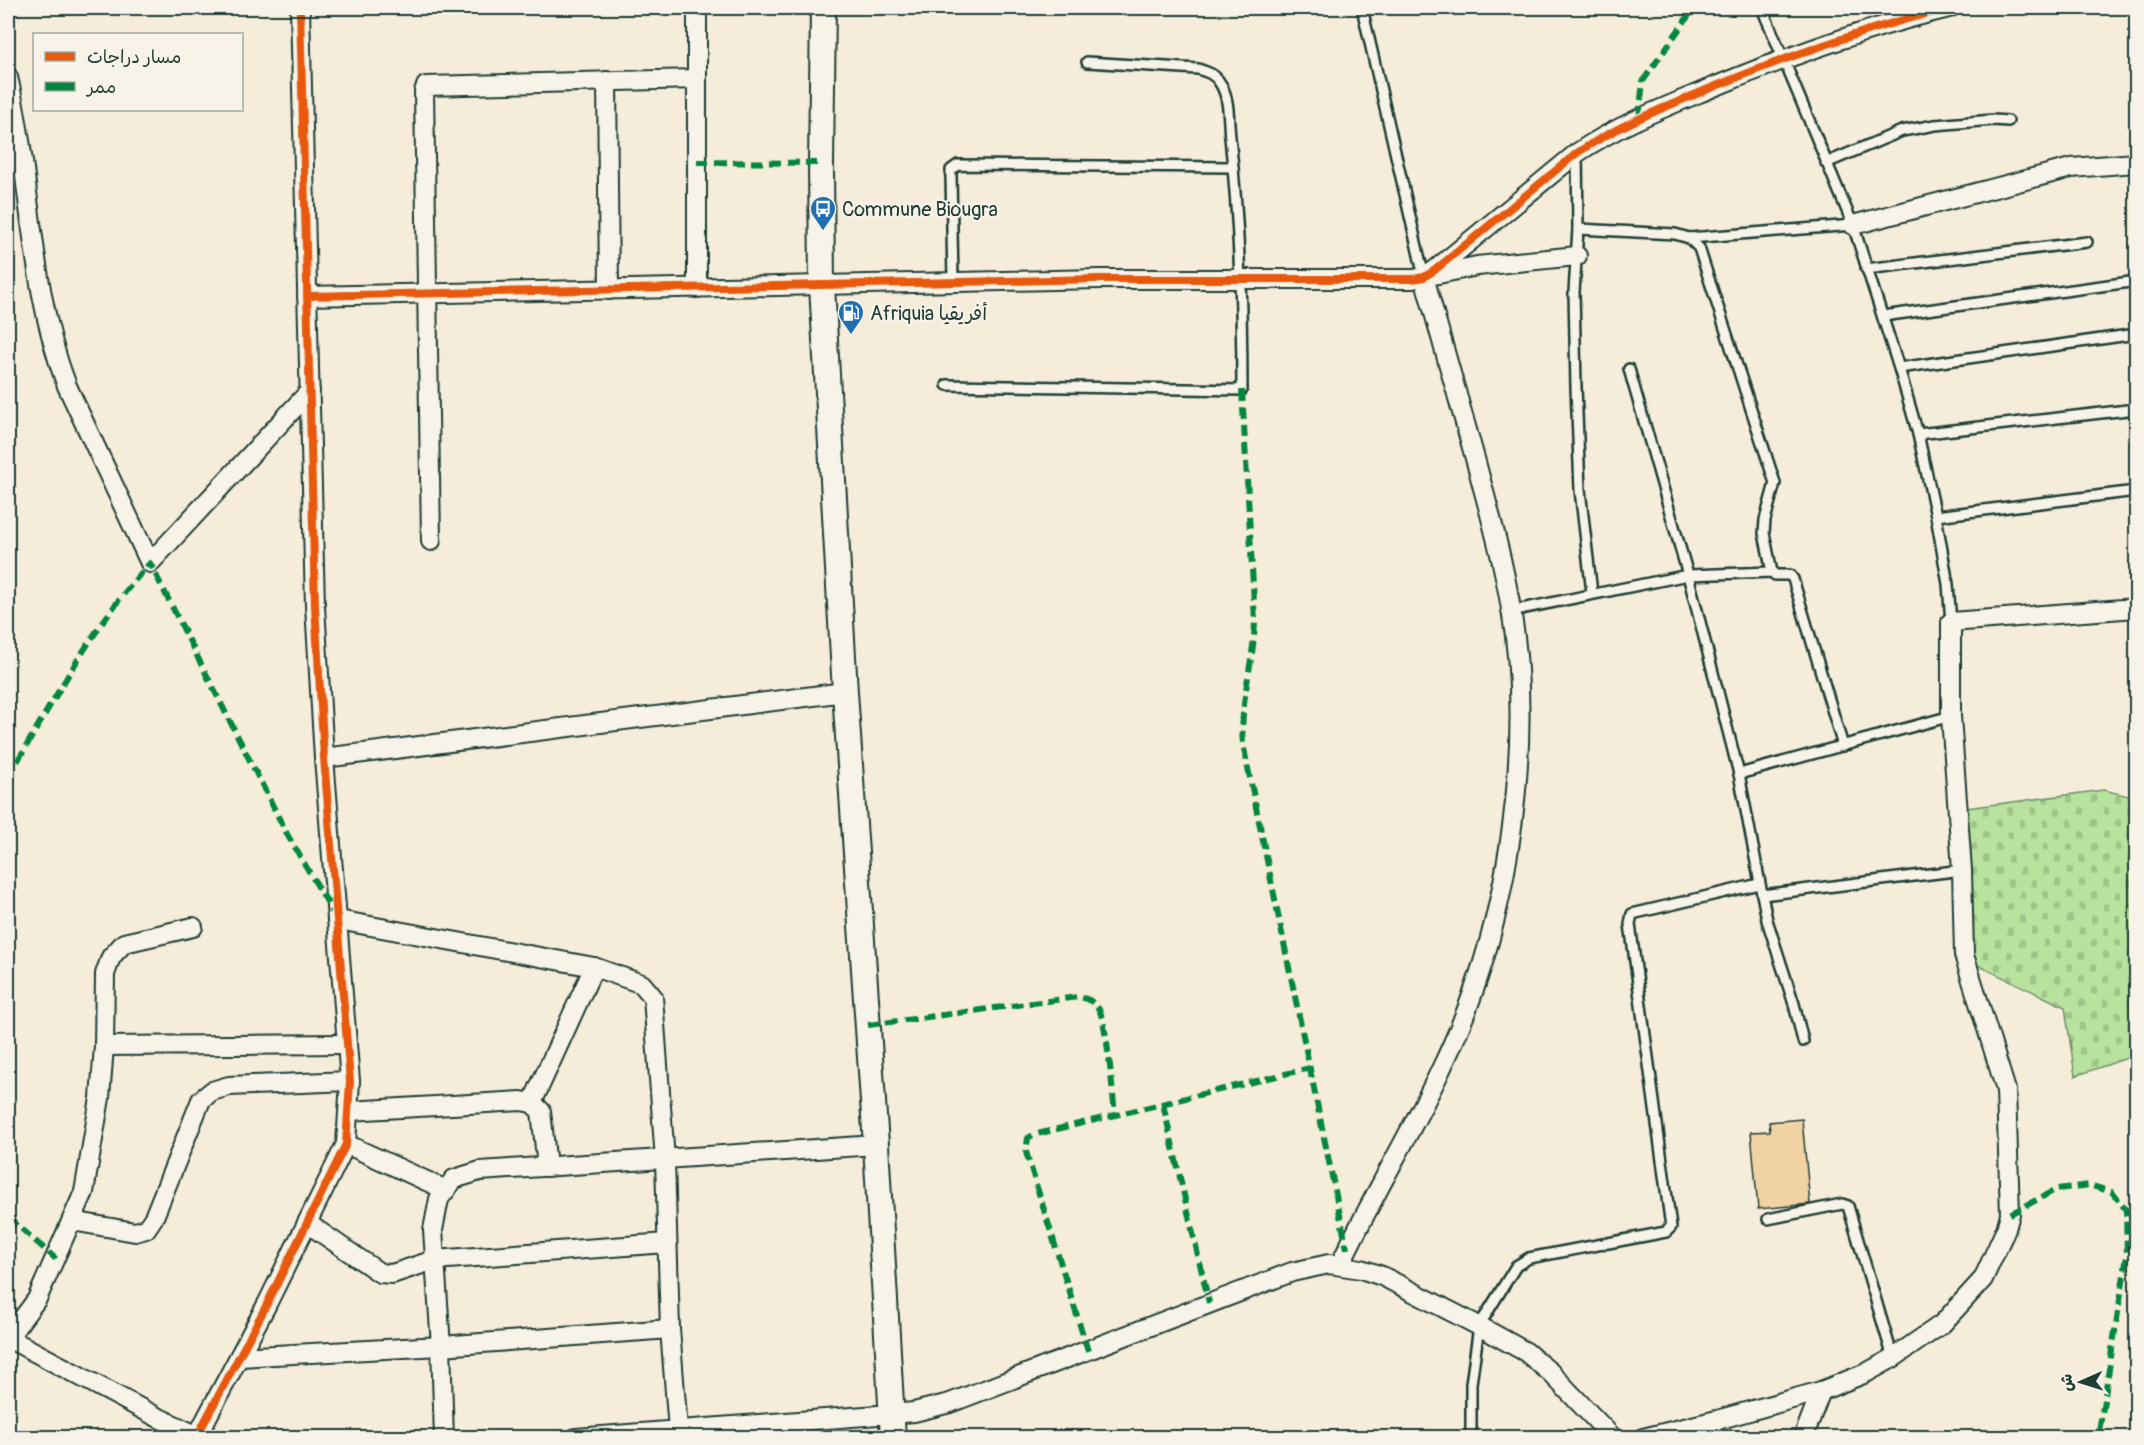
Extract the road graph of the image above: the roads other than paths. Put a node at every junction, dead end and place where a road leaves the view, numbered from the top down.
1 (300, 8) edge
2 (697, 8) edge
3 (823, 8) edge
4 (1362, 8) edge
5 (1762, 8) edge
6 (1949, 8) edge
7 (1783, 59) junction
8 (1087, 62) dead end
9 (8, 77) edge
10 (697, 79) junction
11 (607, 81) junction
12 (2008, 121) dead end
13 (1577, 153) junction
14 (1826, 163) junction
15 (2136, 163) edge
16 (1233, 167) junction
17 (1853, 225) junction
18 (1578, 229) junction
19 (1689, 238) junction
20 (2087, 242) dead end
21 (1576, 256) junction
22 (1866, 269) junction
23 (1424, 277) junction
24 (1240, 278) junction
25 (953, 282) junction
26 (2130, 282) dead end
27 (822, 286) junction
28 (697, 288) junction
29 (609, 290) junction
30 (427, 295) junction
31 (307, 297) junction
32 (1883, 316) junction
33 (2136, 334) edge
34 (1899, 368) junction
35 (1629, 369) dead end
36 (947, 385) dead end
37 (310, 391) junction
38 (2136, 408) edge
39 (1918, 434) junction
40 (2136, 491) edge
41 (1936, 516) junction
42 (431, 541) dead end
43 (1772, 572) junction
44 (1688, 575) junction
45 (1592, 593) junction
46 (2136, 608) edge
47 (1511, 610) junction
48 (1951, 622) junction
49 (845, 692) junction
50 (1951, 716) junction
51 (1843, 746) junction
52 (324, 758) junction
53 (1739, 774) junction
54 (1962, 870) junction
55 (1759, 884) junction
56 (1762, 895) junction
57 (338, 920) junction
58 (193, 927) dead end
59 (594, 967) junction
60 (1803, 1041) dead end
61 (347, 1044) junction
62 (104, 1046) junction
63 (350, 1081) junction
64 (532, 1102) junction
65 (349, 1111) junction
66 (346, 1144) junction
67 (876, 1145) junction
68 (665, 1160) junction
69 (547, 1167) junction
70 (446, 1190) junction
71 (1768, 1219) dead end
72 (72, 1221) junction
73 (307, 1223) junction
74 (667, 1243) junction
75 (434, 1260) junction
76 (1340, 1265) junction
77 (1479, 1326) junction
78 (670, 1329) junction
79 (8, 1338) edge
80 (441, 1346) junction
81 (239, 1357) junction
82 (1893, 1358) junction
83 (1821, 1391) junction
84 (892, 1426) edge
85 (678, 1430) junction
86 (198, 1437) edge
87 (444, 1437) edge
88 (576, 1437) edge
89 (1471, 1437) edge
90 (1613, 1437) edge
91 (1643, 1437) edge
92 (1803, 1437) edge

1 - 31 street
2 - 10 street
3 - 27 main road
4 - 23 lane
5 - 7 lane
6 - 7 street
7 - 13 street
7 - 14 lane
8 - 16 lane
9 - 37 street
10 - 11 street
10 - 28 street
11 - 29 street
11 - 30 street
12 - 14 lane
13 - 18 lane
13 - 23 street
14 - 17 lane
15 - 17 street
16 - 24 lane
16 - 25 lane
17 - 19 lane
17 - 22 lane
18 - 19 lane
18 - 21 lane
19 - 43 lane
20 - 22 lane
21 - 23 street
21 - 45 lane
22 - 32 lane
23 - 24 street
23 - 47 street
24 - 25 street
24 - 36 lane
25 - 27 street
26 - 32 lane
27 - 28 street
27 - 49 main road
28 - 29 street
29 - 30 street
30 - 31 street
30 - 42 street
31 - 37 street
32 - 34 lane
33 - 34 lane
34 - 39 lane
35 - 44 lane
37 - 52 street
38 - 39 lane
39 - 41 lane
40 - 41 lane
41 - 48 lane
43 - 44 lane
43 - 51 lane
44 - 45 lane
44 - 53 lane
45 - 47 lane
46 - 48 street
47 - 76 street
48 - 50 street
49 - 52 street
49 - 67 main road
50 - 51 lane
50 - 54 street
51 - 53 lane
52 - 57 street
53 - 55 lane
54 - 56 lane
54 - 82 street
55 - 56 lane
55 - 77 lane
56 - 60 lane
57 - 59 street
57 - 61 street
58 - 62 street
59 - 64 street
59 - 68 street
61 - 62 street
61 - 63 street
62 - 72 street
63 - 65 street
63 - 72 street
64 - 65 street
64 - 69 street
65 - 66 street
66 - 70 street
66 - 73 street
67 - 68 street
67 - 84 main road
68 - 69 street
68 - 74 street
69 - 70 street
70 - 75 street
71 - 82 lane
72 - 79 street
73 - 75 street
73 - 81 street
74 - 75 street
74 - 78 street
75 - 80 street
76 - 77 street
76 - 84 street
77 - 89 lane
77 - 90 street
78 - 80 street
78 - 85 street
79 - 86 street
80 - 81 street
80 - 87 street
81 - 86 street
82 - 83 street
83 - 91 street
83 - 92 street
84 - 85 street
85 - 88 street

